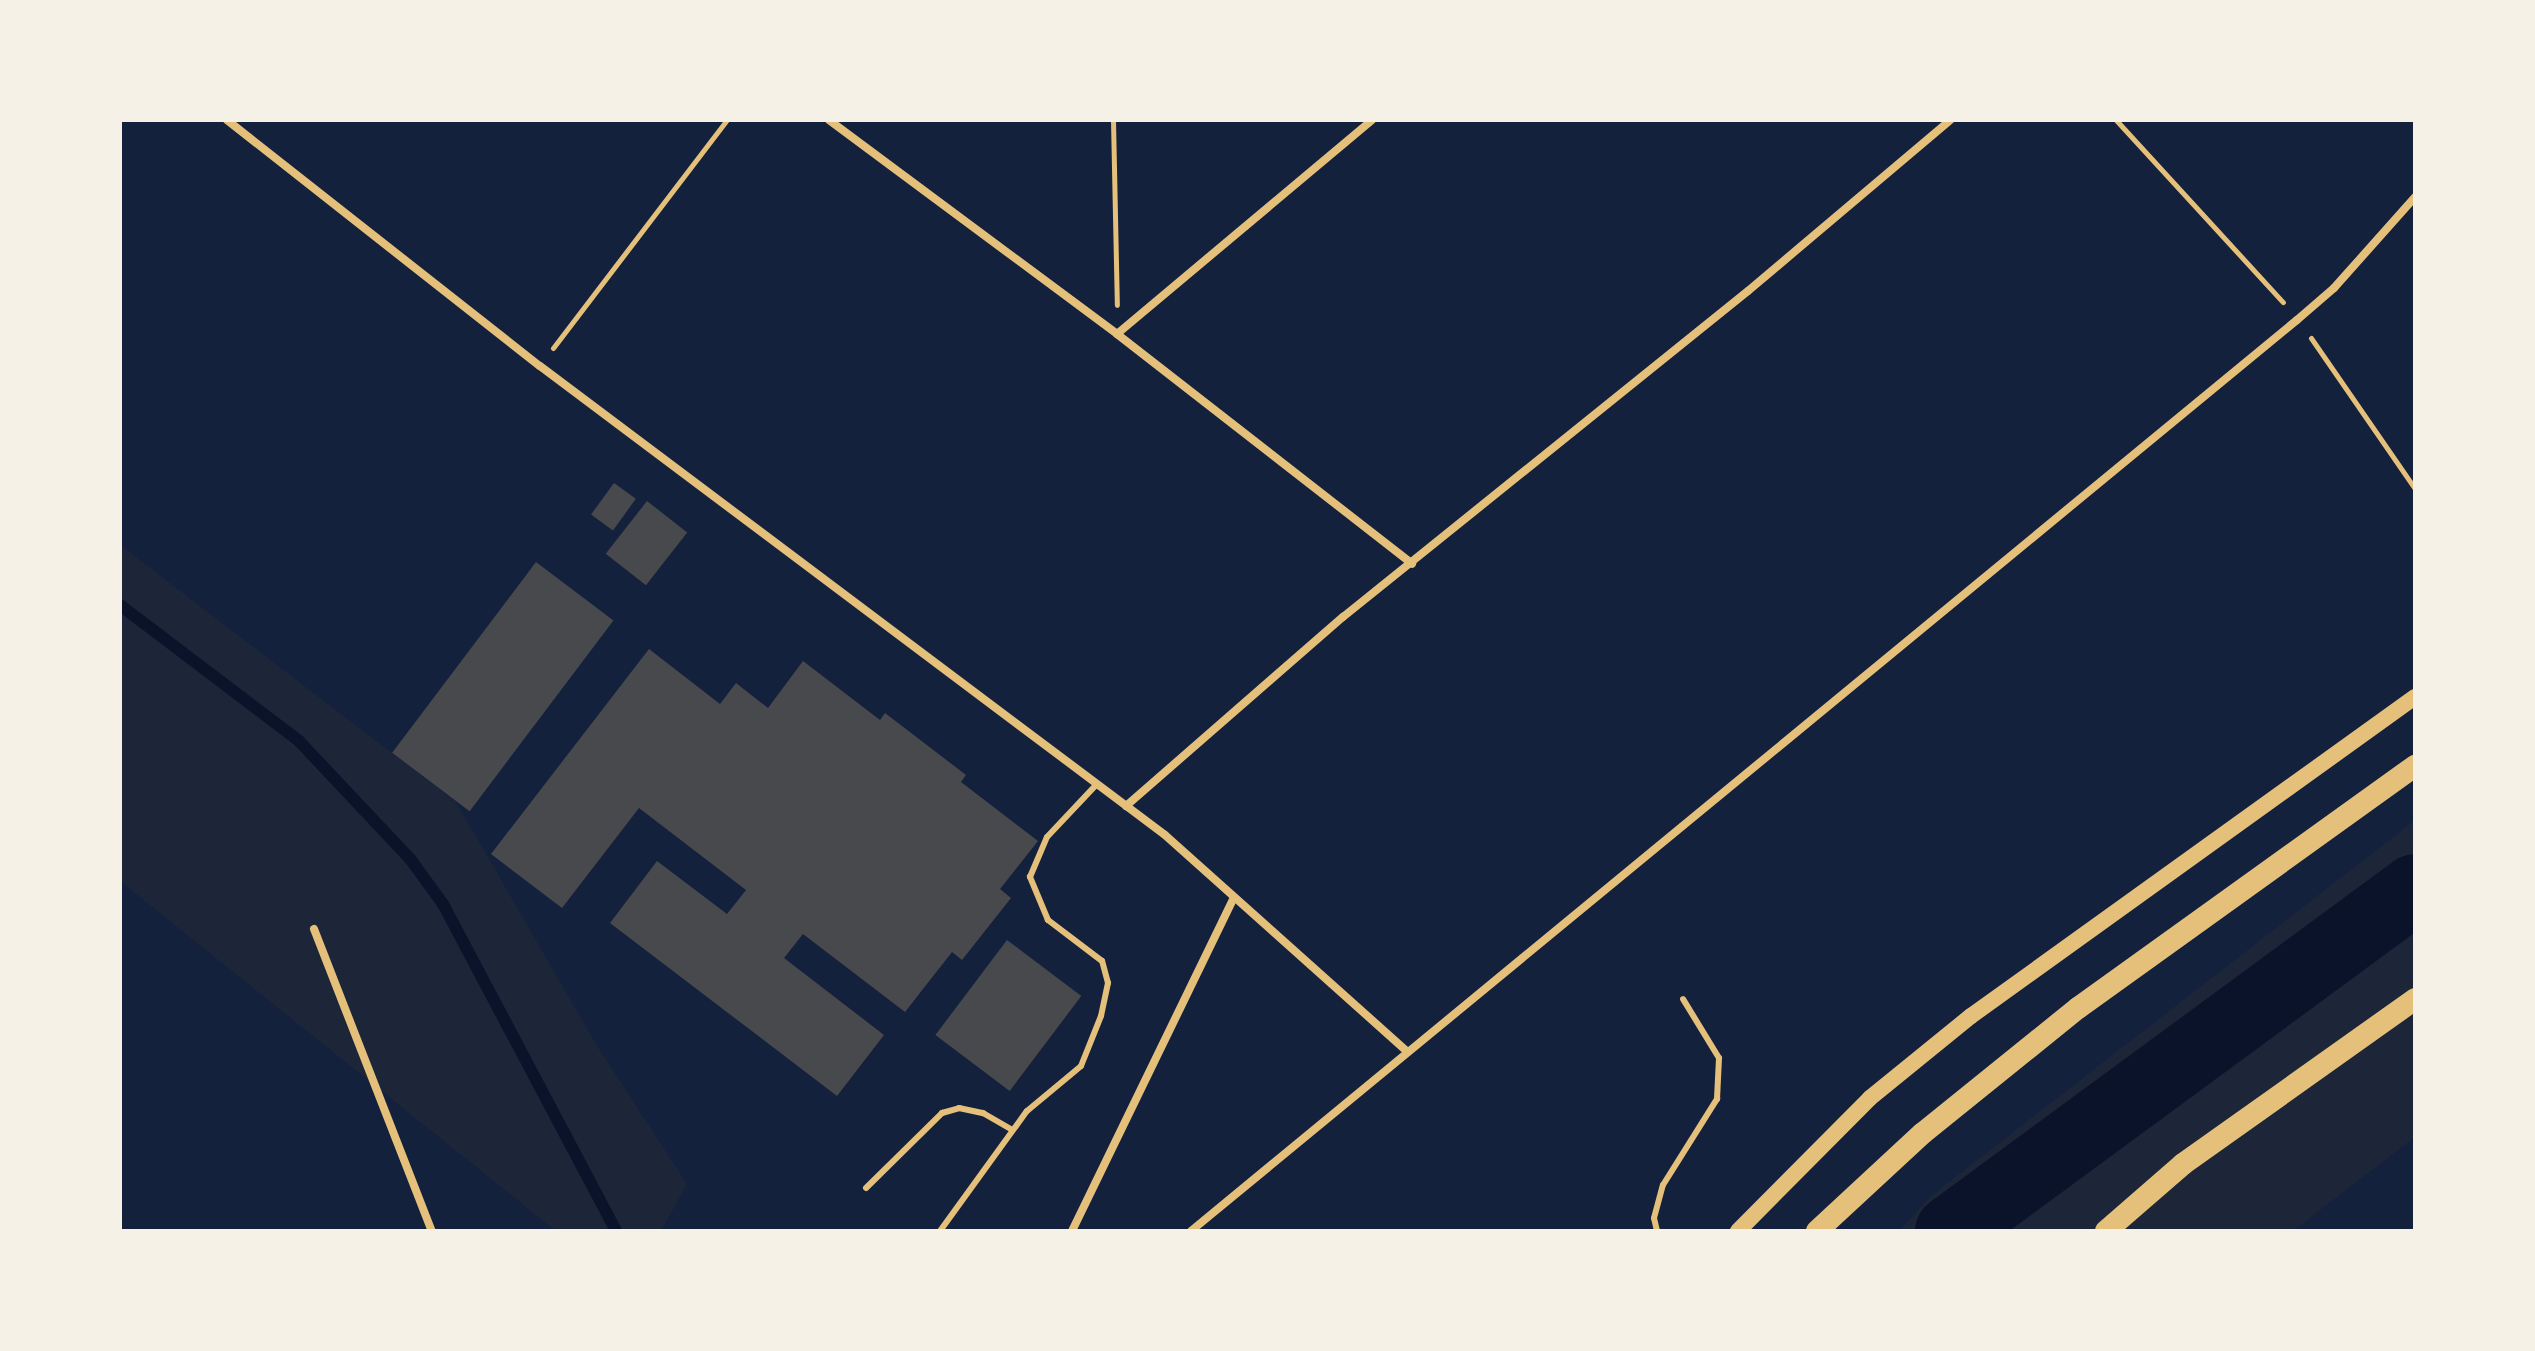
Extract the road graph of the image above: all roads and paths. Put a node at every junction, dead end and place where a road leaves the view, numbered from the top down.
1 (227, 120) edge
2 (727, 120) edge
3 (829, 120) edge
4 (1113, 120) edge
5 (1372, 120) edge
6 (1950, 120) edge
7 (2116, 120) edge
8 (2415, 197) edge
9 (2297, 320) junction
10 (1117, 334) junction
11 (540, 366) junction
12 (2415, 489) edge
13 (1412, 564) junction
14 (2415, 697) edge
15 (2415, 766) edge
16 (1097, 784) junction
17 (1126, 806) junction
18 (1234, 897) junction
19 (314, 929) dead end
20 (1683, 999) dead end
21 (2415, 999) edge
22 (1407, 1051) junction
23 (1013, 1130) junction
24 (866, 1188) dead end
25 (432, 1231) edge
26 (940, 1231) edge
27 (1072, 1231) edge
28 (1191, 1231) edge
29 (1657, 1231) edge
30 (1738, 1231) edge
31 (1817, 1231) edge
32 (2106, 1231) edge

1 - 11 street
2 - 11 path
3 - 10 street
4 - 10 path
5 - 10 street
6 - 13 street
7 - 9 path
8 - 9 street
9 - 12 path
9 - 22 street
10 - 13 street
11 - 16 street
13 - 17 street
14 - 30 main road
15 - 31 highway
16 - 17 street
16 - 23 lane
17 - 18 street
18 - 22 street
18 - 27 street
19 - 25 street
20 - 29 lane
21 - 32 highway
22 - 28 street
23 - 24 lane
23 - 26 lane

